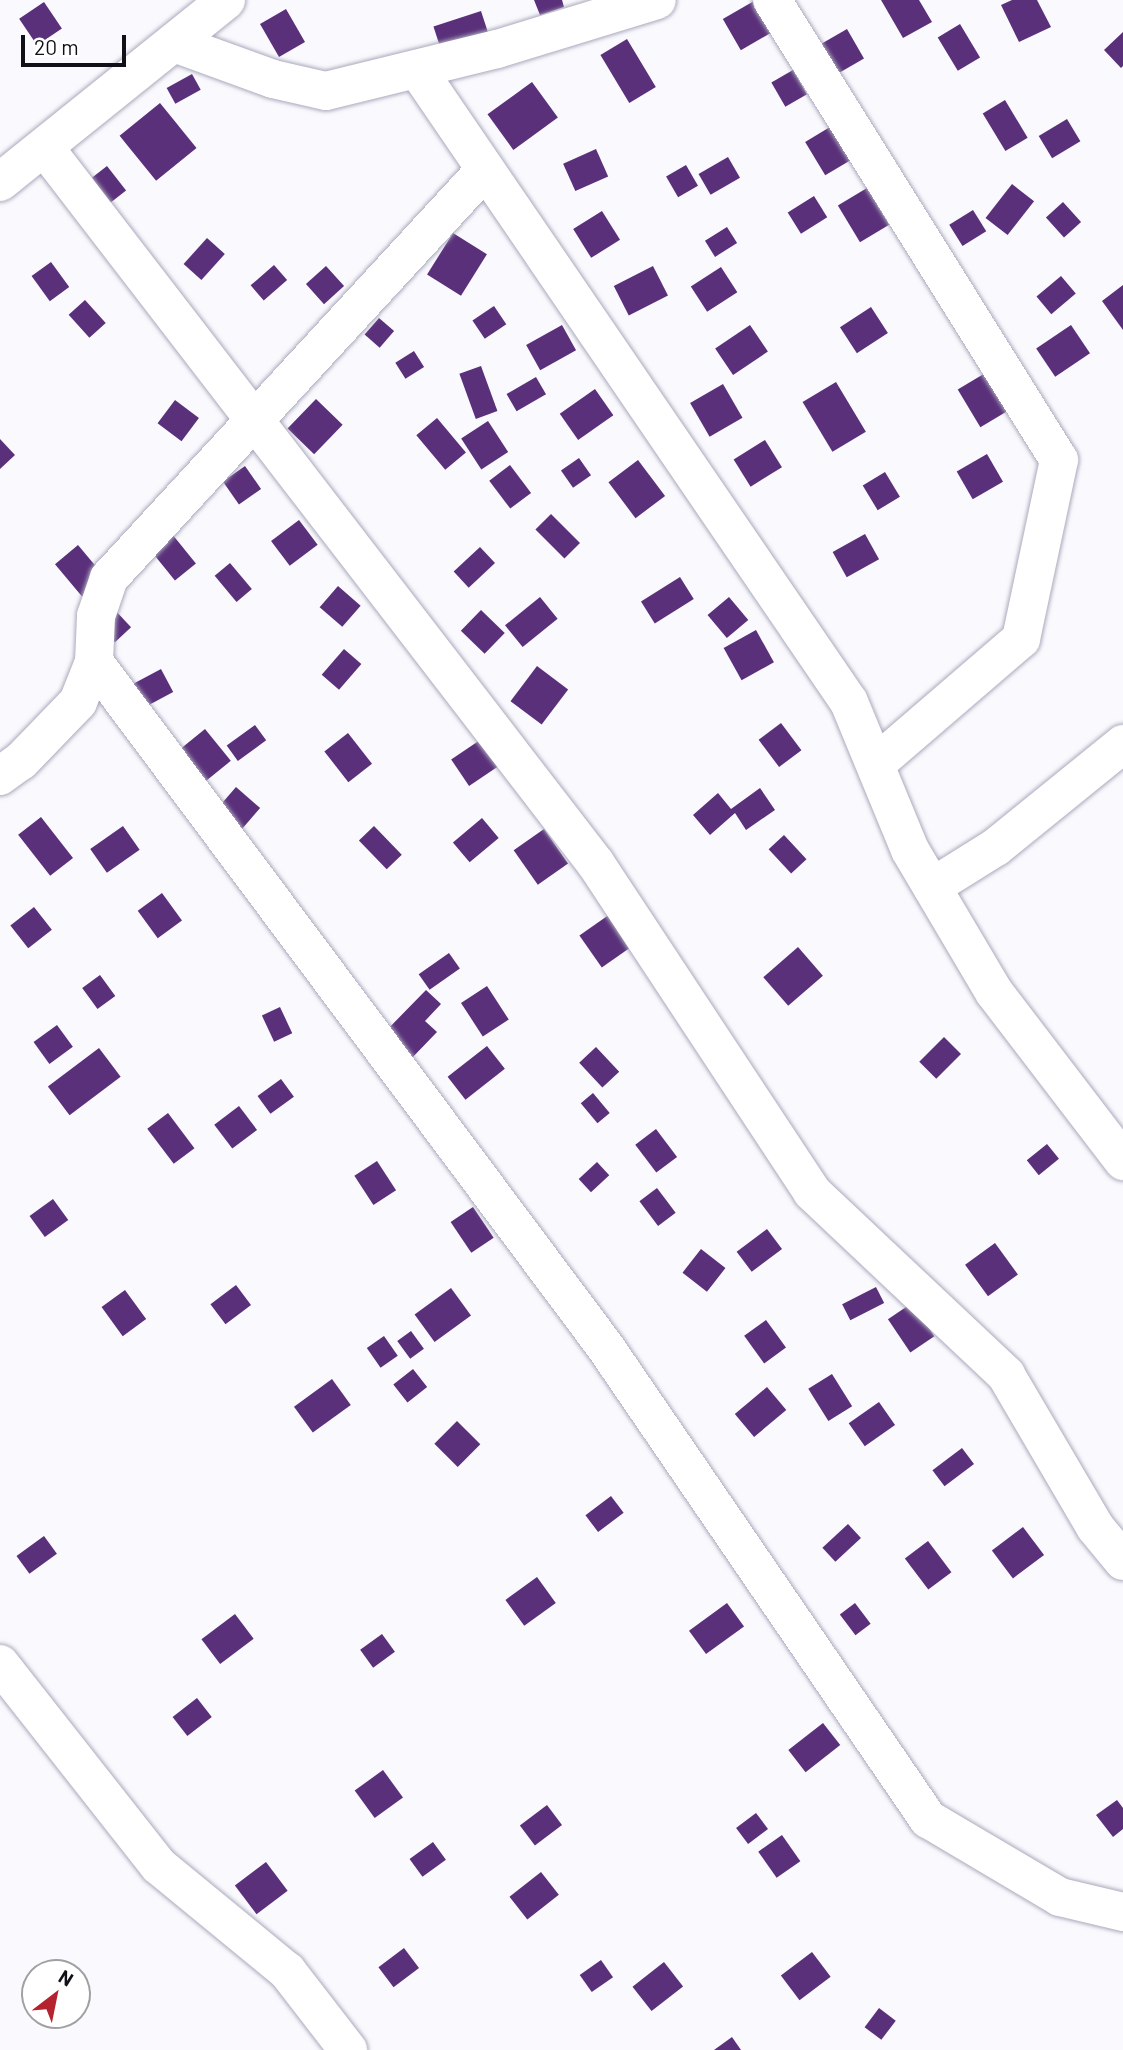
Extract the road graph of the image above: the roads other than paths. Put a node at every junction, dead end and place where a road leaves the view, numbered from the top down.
1 (226, 0) edge
2 (657, 0) edge
3 (772, 0) edge
4 (174, 43) junction
5 (417, 69) junction
6 (45, 148) junction
7 (485, 170) junction
8 (0, 182) edge
9 (256, 419) junction
10 (94, 662) junction
11 (1123, 744) edge
12 (877, 763) junction
13 (0, 776) edge
14 (932, 887) junction
15 (1123, 1161) edge
16 (1123, 1561) edge
17 (0, 1664) edge
18 (1123, 1912) edge
19 (348, 2050) edge

1 - 4 street
2 - 5 street
3 - 12 street
4 - 5 street
4 - 6 street
5 - 7 street
6 - 8 street
6 - 9 street
7 - 9 street
7 - 12 street
9 - 10 street
9 - 16 street
10 - 13 street
10 - 18 street
11 - 14 street
12 - 14 street
14 - 15 street
17 - 19 street

